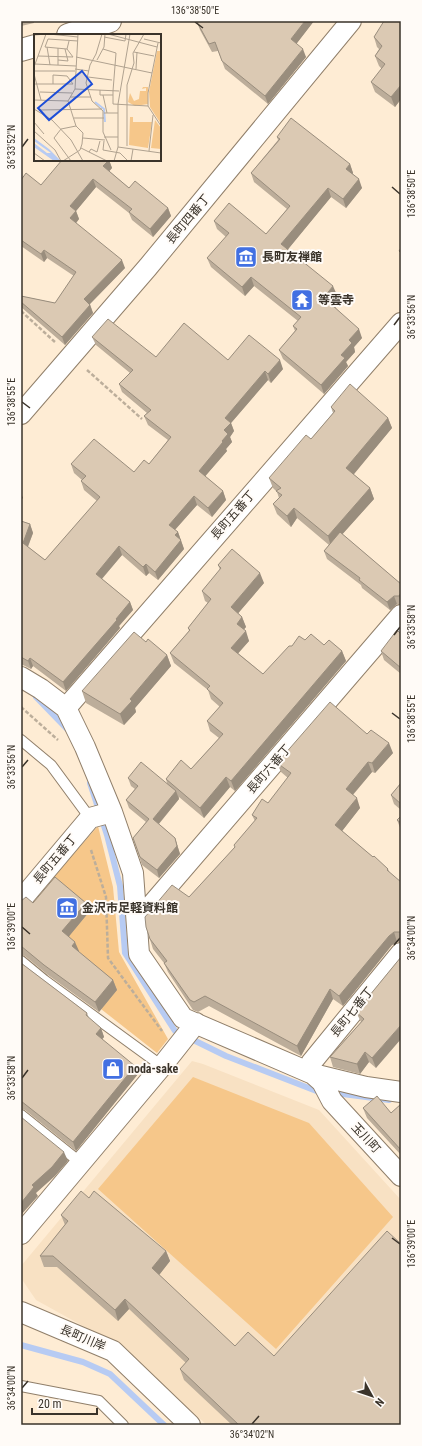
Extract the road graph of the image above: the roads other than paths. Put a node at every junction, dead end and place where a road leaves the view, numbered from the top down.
1 (110, 21) edge
2 (351, 21) edge
3 (71, 34) edge
4 (34, 46) edge
5 (21, 50) edge
6 (401, 323) edge
7 (21, 414) edge
8 (401, 615) edge
9 (21, 677) edge
10 (66, 708) junction
11 (21, 740) edge
12 (112, 812) junction
13 (90, 818) junction
14 (21, 900) edge
15 (136, 922) junction
16 (401, 953) edge
17 (21, 961) edge
18 (196, 1023) junction
19 (162, 1066) junction
20 (318, 1078) junction
21 (401, 1092) edge
22 (21, 1115) edge
23 (81, 1164) junction
24 (401, 1176) edge
25 (21, 1234) edge
26 (21, 1312) edge
27 (23, 1390) edge
28 (123, 1425) edge
29 (190, 1425) edge

1 - 3 street
2 - 7 street, 長町四番丁
4 - 5 street
6 - 10 street, 長町五番丁
8 - 15 street, 長町六番丁
9 - 10 street
10 - 12 street
11 - 13 lane
12 - 13 street
12 - 15 street
13 - 14 street, 長町五番丁
15 - 18 street
16 - 20 street, 長町七番丁
17 - 19 lane
18 - 19 street
18 - 20 street
19 - 23 street
20 - 21 street
20 - 24 street, 玉川町
22 - 23 lane
23 - 25 street
26 - 29 street, 長町川岸
27 - 28 lane

